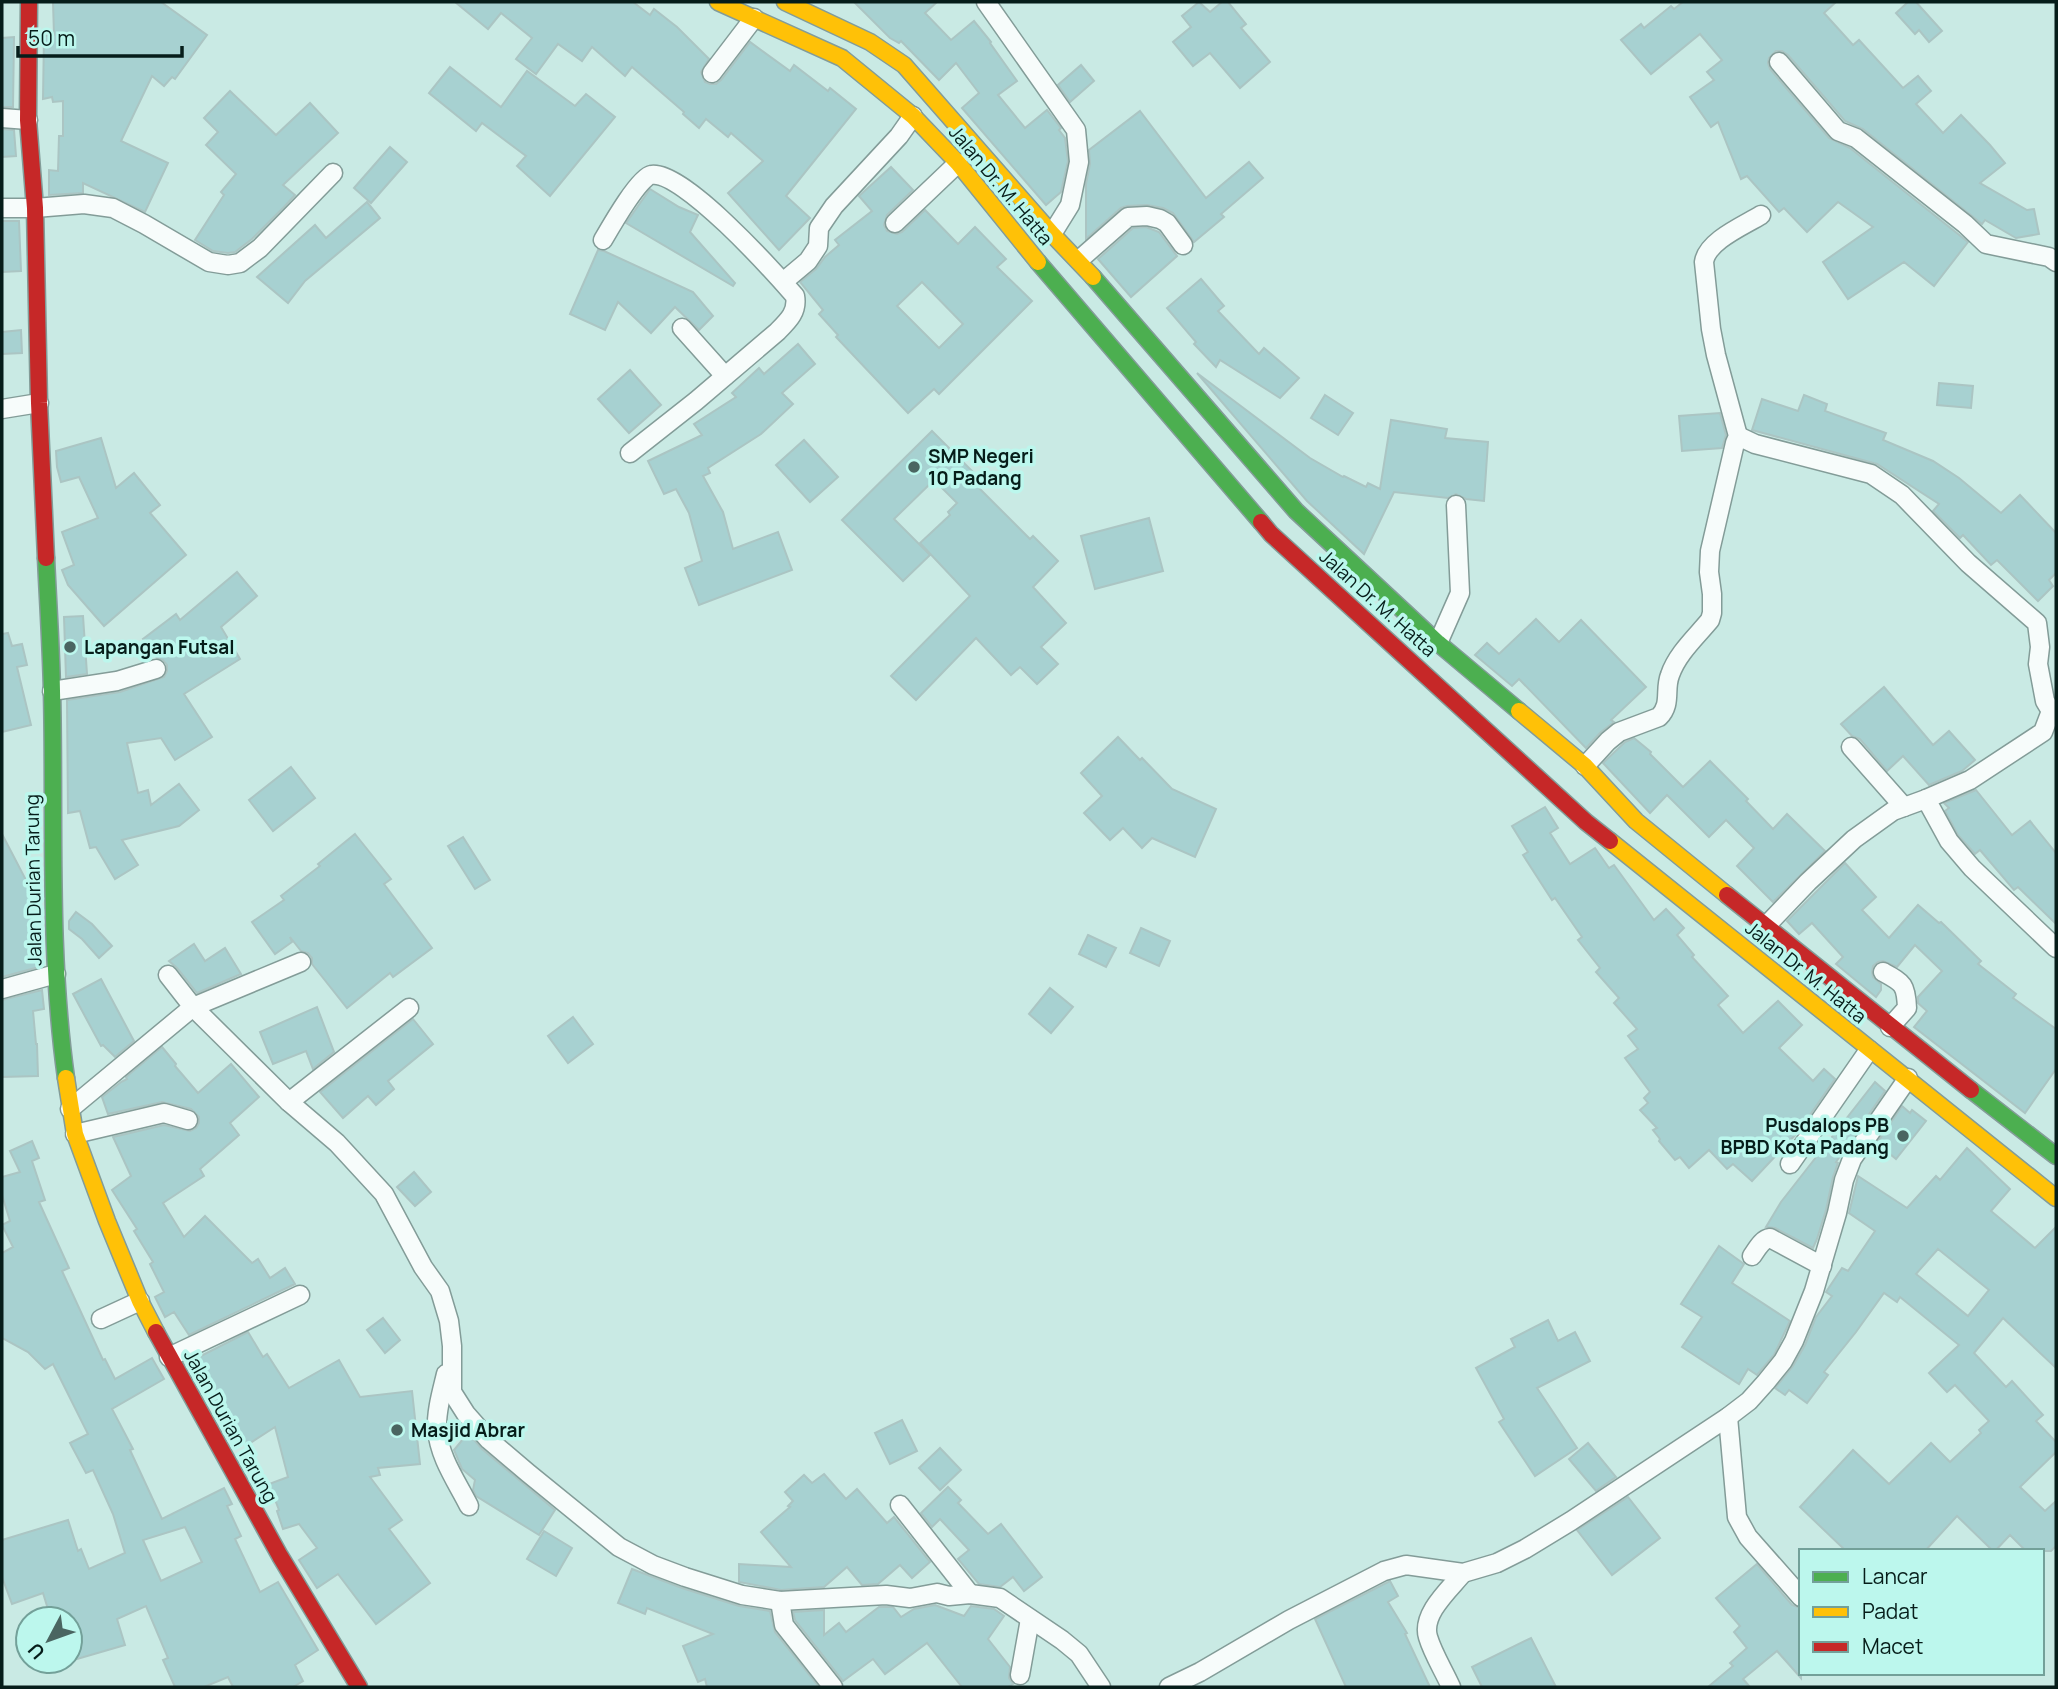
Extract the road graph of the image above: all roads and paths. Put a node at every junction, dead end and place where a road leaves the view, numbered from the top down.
1 (29, 2) edge
2 (718, 2) edge
3 (785, 2) edge
4 (986, 2) edge
5 (754, 18) junction
6 (1779, 62) dead end
7 (712, 73) dead end
8 (914, 116) junction
9 (2, 118) edge
10 (28, 120) junction
11 (958, 163) junction
12 (333, 173) dead end
13 (2, 208) edge
14 (35, 208) junction
15 (1761, 215) dead end
16 (895, 223) dead end
17 (1052, 234) junction
18 (603, 240) dead end
19 (1183, 245) dead end
20 (1079, 260) junction
21 (2056, 262) edge
22 (783, 282) junction
23 (682, 328) dead end
24 (725, 376) junction
25 (39, 402) junction
26 (2, 409) edge
27 (1738, 436) junction
28 (630, 453) dead end
29 (1456, 505) dead end
30 (1438, 643) junction
31 (156, 669) dead end
32 (52, 691) junction
33 (1852, 747) dead end
34 (1585, 766) junction
35 (1926, 799) junction
36 (1904, 807) junction
37 (1765, 927) junction
38 (2056, 948) edge
39 (301, 962) dead end
40 (1883, 972) dead end
41 (56, 974) junction
42 (168, 975) dead end
43 (2, 989) edge
44 (193, 1007) junction
45 (409, 1007) dead end
46 (1890, 1027) junction
47 (1869, 1050) junction
48 (1908, 1078) junction
49 (289, 1102) junction
50 (70, 1109) junction
51 (188, 1120) dead end
52 (75, 1133) junction
53 (2056, 1156) edge
54 (1790, 1164) dead end
55 (2056, 1198) edge
56 (1752, 1256) dead end
57 (1822, 1266) junction
58 (300, 1296) dead end
59 (140, 1301) junction
60 (101, 1319) dead end
61 (452, 1346) junction
62 (169, 1357) junction
63 (1728, 1417) junction
64 (900, 1505) dead end
65 (469, 1506) dead end
66 (1463, 1573) junction
67 (970, 1594) junction
68 (1799, 1595) edge
69 (780, 1601) junction
70 (1030, 1619) junction
71 (1020, 1675) dead end
72 (359, 1687) edge
73 (833, 1687) edge
74 (1101, 1687) edge
75 (1169, 1687) edge
76 (1451, 1687) edge

1 - 10 main road, Jalan Durian Tarung
2 - 5 main road, Jalan Dr. M. Hatta
3 - 17 main road, Jalan Dr. M. Hatta
4 - 17 street
5 - 7 street
5 - 8 main road, Jalan Dr. M. Hatta
6 - 21 street
8 - 11 main road, Jalan Dr. M. Hatta
8 - 22 street
9 - 10 street
10 - 14 main road, Jalan Durian Tarung
11 - 16 street
11 - 47 main road, Jalan Dr. M. Hatta
12 - 14 street
13 - 14 street
14 - 25 main road, Jalan Durian Tarung
15 - 27 street
17 - 20 main road, Jalan Dr. M. Hatta
18 - 22 street
19 - 20 street
20 - 30 main road, Jalan Dr. M. Hatta
22 - 24 street
23 - 24 street
24 - 28 street
25 - 26 street
25 - 32 main road, Jalan Durian Tarung
27 - 34 street
27 - 35 street
29 - 30 street
30 - 34 main road, Jalan Dr. M. Hatta
31 - 32 street
32 - 41 main road, Jalan Durian Tarung
33 - 36 street
34 - 37 main road, Jalan Dr. M. Hatta
35 - 36 street
35 - 38 street
36 - 37 street
37 - 46 main road, Jalan Dr. M. Hatta
39 - 44 street
40 - 46 street
41 - 43 street
41 - 50 main road, Jalan Durian Tarung
42 - 44 street
44 - 49 street
44 - 50 street
45 - 49 street
46 - 47 main road
46 - 53 main road, Jalan Dr. M. Hatta
47 - 48 main road, Jalan Dr. M. Hatta
47 - 54 street
48 - 55 main road, Jalan Dr. M. Hatta
48 - 57 street
49 - 61 street
50 - 52 main road, Jalan Durian Tarung
51 - 52 street
52 - 59 main road, Jalan Durian Tarung
56 - 57 street
57 - 63 street
58 - 62 street
59 - 60 street
59 - 62 main road, Jalan Durian Tarung
61 - 65 street
61 - 69 street
62 - 72 main road, Jalan Durian Tarung
63 - 66 street
63 - 68 street
64 - 67 street
66 - 75 street
66 - 76 street
67 - 69 street
67 - 70 street
69 - 73 street
70 - 71 street
70 - 74 street

